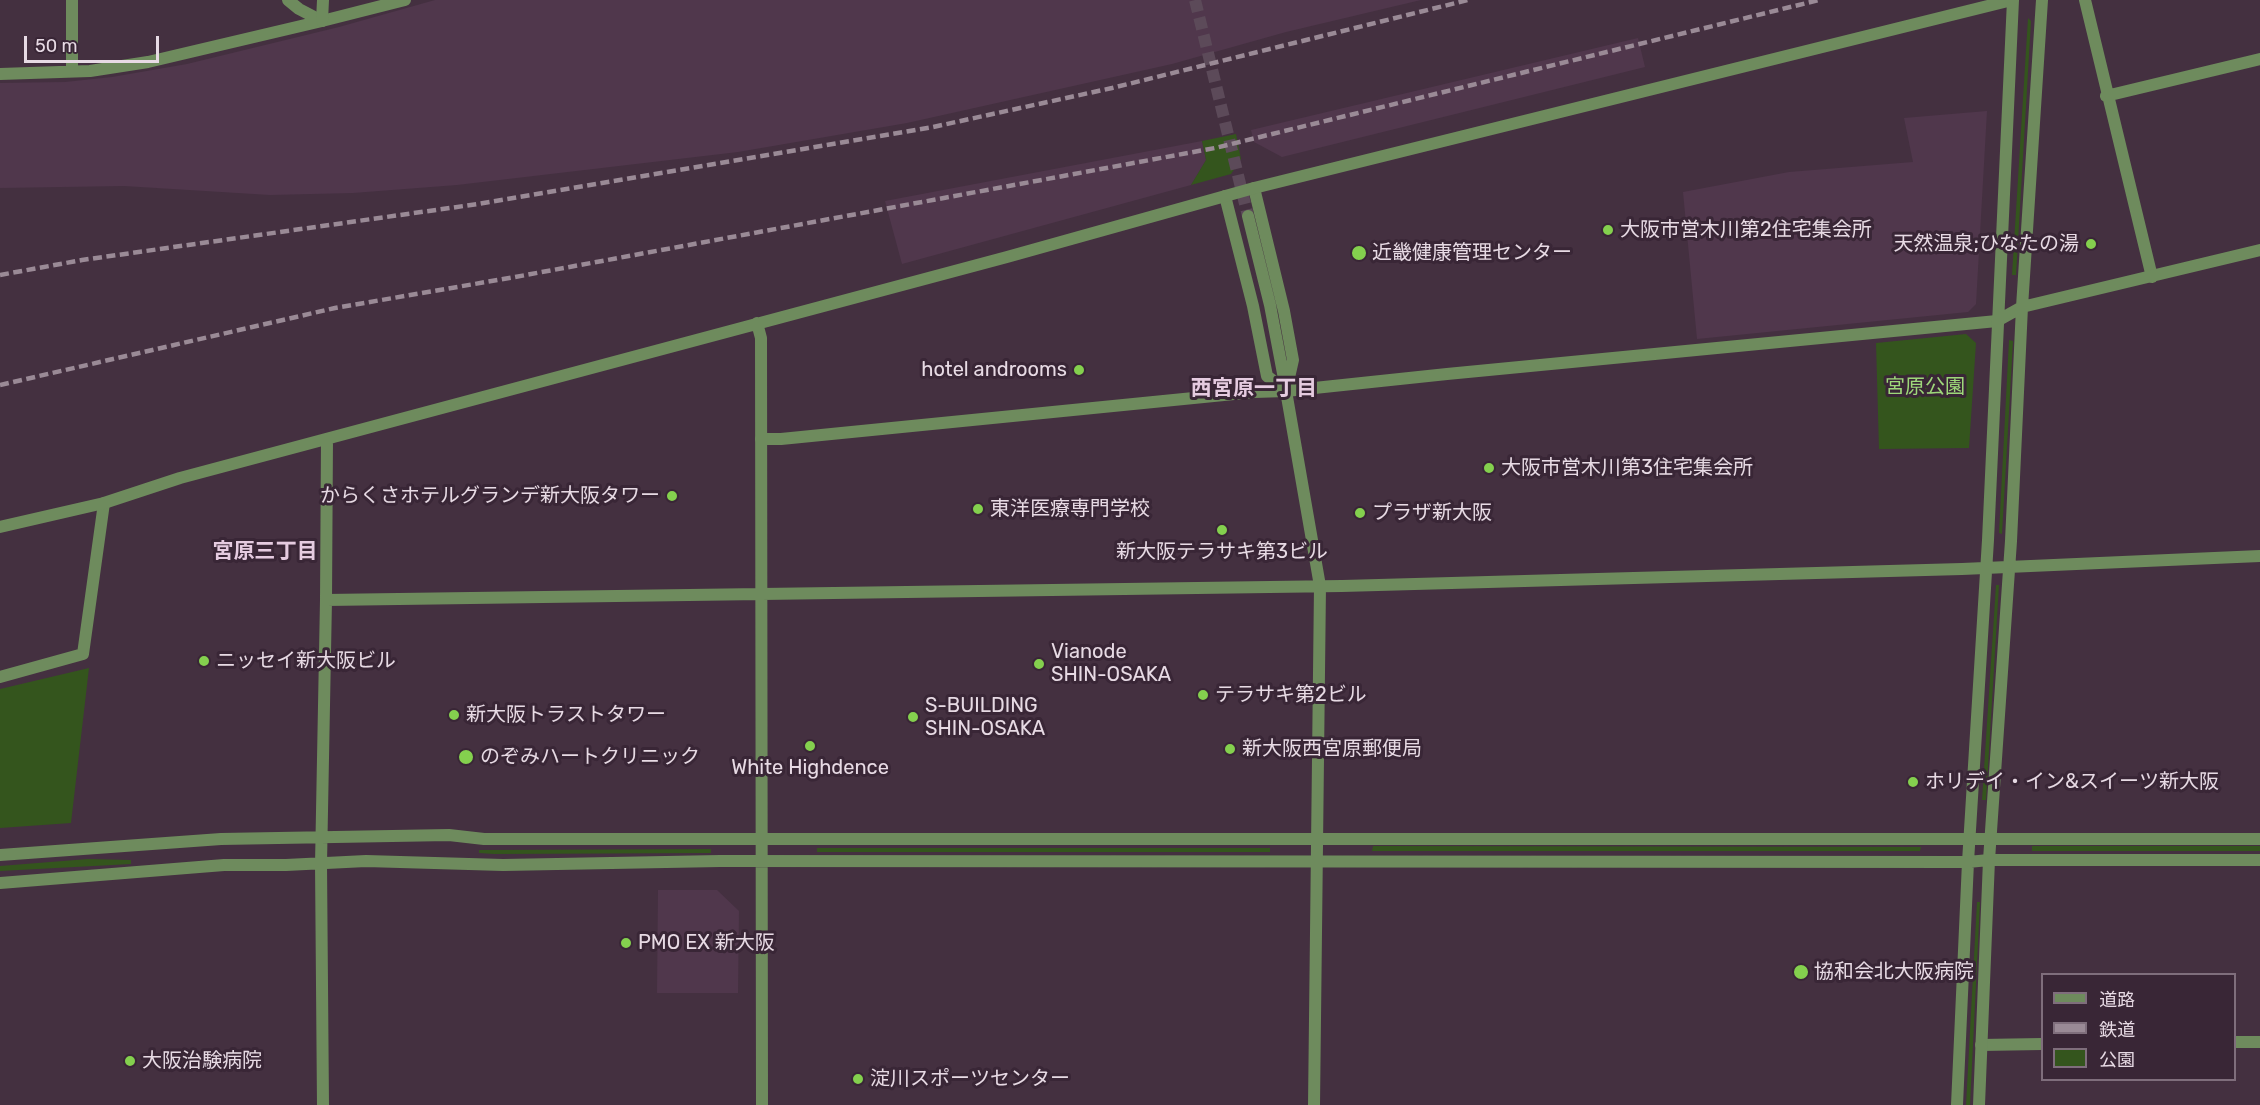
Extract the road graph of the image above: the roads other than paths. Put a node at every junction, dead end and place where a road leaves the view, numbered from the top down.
1 (72, 0) edge
2 (288, 0) edge
3 (323, 0) edge
4 (405, 0) edge
5 (2012, 0) edge
6 (2043, 0) edge
7 (2085, 0) edge
8 (322, 21) junction
9 (2260, 59) edge
10 (72, 71) junction
11 (0, 74) edge
12 (2106, 96) junction
13 (1254, 188) junction
14 (1225, 196) junction
15 (1248, 216) tunnel mouth
16 (2260, 250) edge
17 (2152, 277) junction
18 (2022, 307) junction
19 (1997, 321) junction
20 (758, 323) junction
21 (1286, 391) junction
22 (327, 439) junction
23 (761, 439) junction
24 (104, 503) junction
25 (0, 527) edge
26 (2260, 556) edge
27 (2009, 566) junction
28 (1985, 567) junction
29 (1320, 586) junction
30 (760, 595) junction
31 (326, 600) junction
32 (0, 676) edge
33 (322, 837) junction
34 (1991, 837) junction
35 (1969, 838) junction
36 (761, 839) junction
37 (1317, 839) junction
38 (2260, 839) edge
39 (0, 855) edge
40 (1989, 860) junction
41 (2260, 860) edge
42 (1317, 861) junction
43 (761, 862) junction
44 (1968, 862) junction
45 (321, 864) junction
46 (0, 883) edge
47 (2236, 1042) edge
48 (2260, 1042) edge
49 (2041, 1044) edge
50 (1981, 1045) junction
51 (323, 1105) edge
52 (762, 1105) edge
53 (1314, 1105) edge
54 (1957, 1105) edge
55 (1979, 1105) edge

1 - 10 street
2 - 8 street
3 - 8 street
4 - 8 street
5 - 13 street
5 - 19 street
6 - 18 street
7 - 12 street
8 - 10 street
9 - 12 street
10 - 11 street
12 - 17 street
13 - 14 street
13 - 21 street
14 - 20 street
14 - 21 street
15 - 21 street
16 - 17 street
17 - 18 street
18 - 19 street
18 - 27 street
19 - 21 street
19 - 28 street
20 - 22 street
20 - 23 street
21 - 23 street
21 - 29 street
22 - 24 street
22 - 31 street
23 - 30 street
24 - 25 street
24 - 32 street
26 - 27 street
27 - 28 street
27 - 34 street
28 - 29 street
28 - 35 street
29 - 30 street
29 - 37 street
30 - 31 street
30 - 36 street
31 - 33 street
33 - 36 street
33 - 39 street
33 - 45 street
34 - 35 street
34 - 38 street
34 - 40 street
35 - 37 street
35 - 44 street
36 - 37 street
36 - 43 street
37 - 42 street
40 - 41 street
40 - 44 street
40 - 50 street
42 - 43 street
42 - 44 street
42 - 53 street
43 - 45 street
43 - 52 street
44 - 54 street
45 - 46 street
45 - 51 street
47 - 48 street
49 - 50 street
50 - 55 street

